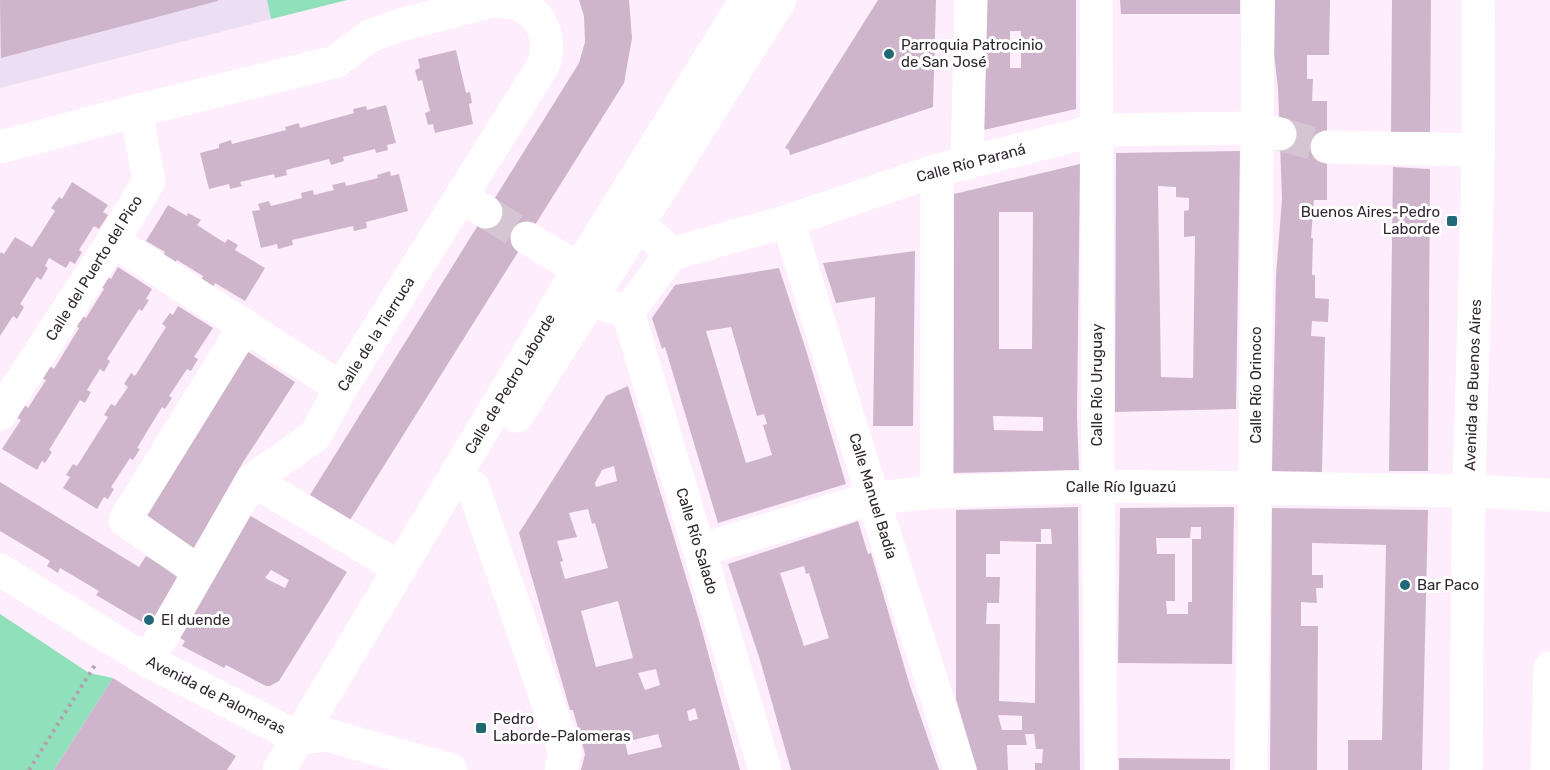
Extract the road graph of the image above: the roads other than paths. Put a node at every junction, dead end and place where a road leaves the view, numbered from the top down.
1 (746, 0) edge
2 (780, 0) edge
3 (971, 0) edge
4 (1096, 0) edge
5 (1258, 0) edge
6 (1478, 0) edge
7 (136, 111) junction
8 (1097, 130) junction
9 (1268, 131) junction
10 (0, 147) edge
11 (1327, 147) tunnel mouth
12 (1478, 150) junction
13 (952, 167) junction
14 (788, 221) junction
15 (640, 222) junction
16 (527, 238) tunnel mouth
17 (112, 241) junction
18 (671, 254) junction
19 (579, 269) junction
20 (588, 302) junction
21 (628, 312) junction
22 (245, 326) junction
23 (341, 388) junction
24 (0, 414) edge
25 (252, 480) junction
26 (1098, 486) junction
27 (473, 487) junction
28 (1255, 487) junction
29 (1469, 491) junction
30 (937, 492) junction
31 (1550, 495) edge
32 (873, 498) junction
33 (700, 550) junction
34 (400, 568) junction
35 (0, 570) edge
36 (199, 572) junction
37 (148, 661) junction
38 (1550, 668) edge
39 (313, 736) junction
40 (279, 770) edge
41 (451, 770) edge
42 (561, 770) edge
43 (765, 770) edge
44 (960, 770) edge
45 (1101, 770) edge
46 (1251, 770) edge
47 (1466, 770) edge
48 (1546, 770) edge

1 - 19 street, Calle de Pedro Laborde
2 - 15 street, Calle de Pedro Laborde
3 - 13 street
4 - 8 street, Calle Río Uruguay
5 - 9 street, Calle Río Orinoco
6 - 12 street, Avenida de Buenos Aires
7 - 10 street, Calle de la Tierruca
7 - 17 street, Calle del Puerto del Pico
7 - 23 street, Calle de la Tierruca
8 - 9 street, Calle Río Paraná
8 - 13 street, Calle Río Paraná
8 - 26 street, Calle Río Uruguay
9 - 28 street, Calle Río Orinoco
11 - 12 street
12 - 29 street, Avenida de Buenos Aires
13 - 14 street, Calle Río Paraná
13 - 30 street
14 - 18 street, Calle Río Paraná
14 - 32 street, Calle Manuel Badía
15 - 18 street
15 - 20 street, Calle de Pedro Laborde
16 - 19 street
17 - 22 street
17 - 24 street, Calle del Puerto del Pico
18 - 21 street
19 - 34 street, Calle de Pedro Laborde
20 - 21 street
20 - 27 street, Calle de Pedro Laborde
21 - 33 street, Calle Río Salado
22 - 23 street
22 - 36 street
23 - 25 street, Calle de la Tierruca
25 - 34 street
25 - 36 street, Calle de la Tierruca
26 - 28 street, Calle Río Iguazú
26 - 30 street, Calle Río Iguazú
26 - 45 street, Calle Río Uruguay
27 - 39 street, Calle de Pedro Laborde
27 - 42 street
28 - 29 street, Calle Río Iguazú
28 - 46 street, Calle Río Orinoco
29 - 31 street, Calle Río Iguazú
29 - 47 street, Avenida de Buenos Aires
30 - 32 street, Calle Río Iguazú
32 - 33 street, Calle Río Iguazú
32 - 44 street, Calle Manuel Badía
33 - 43 street, Calle Río Salado
34 - 39 street, Calle de Pedro Laborde
35 - 37 street, Avenida de Palomeras
36 - 37 street, Calle de la Tierruca
37 - 39 street, Avenida de Palomeras
38 - 48 street
39 - 40 street, Calle de Pedro Laborde
39 - 41 street, Avenida de Palomeras

